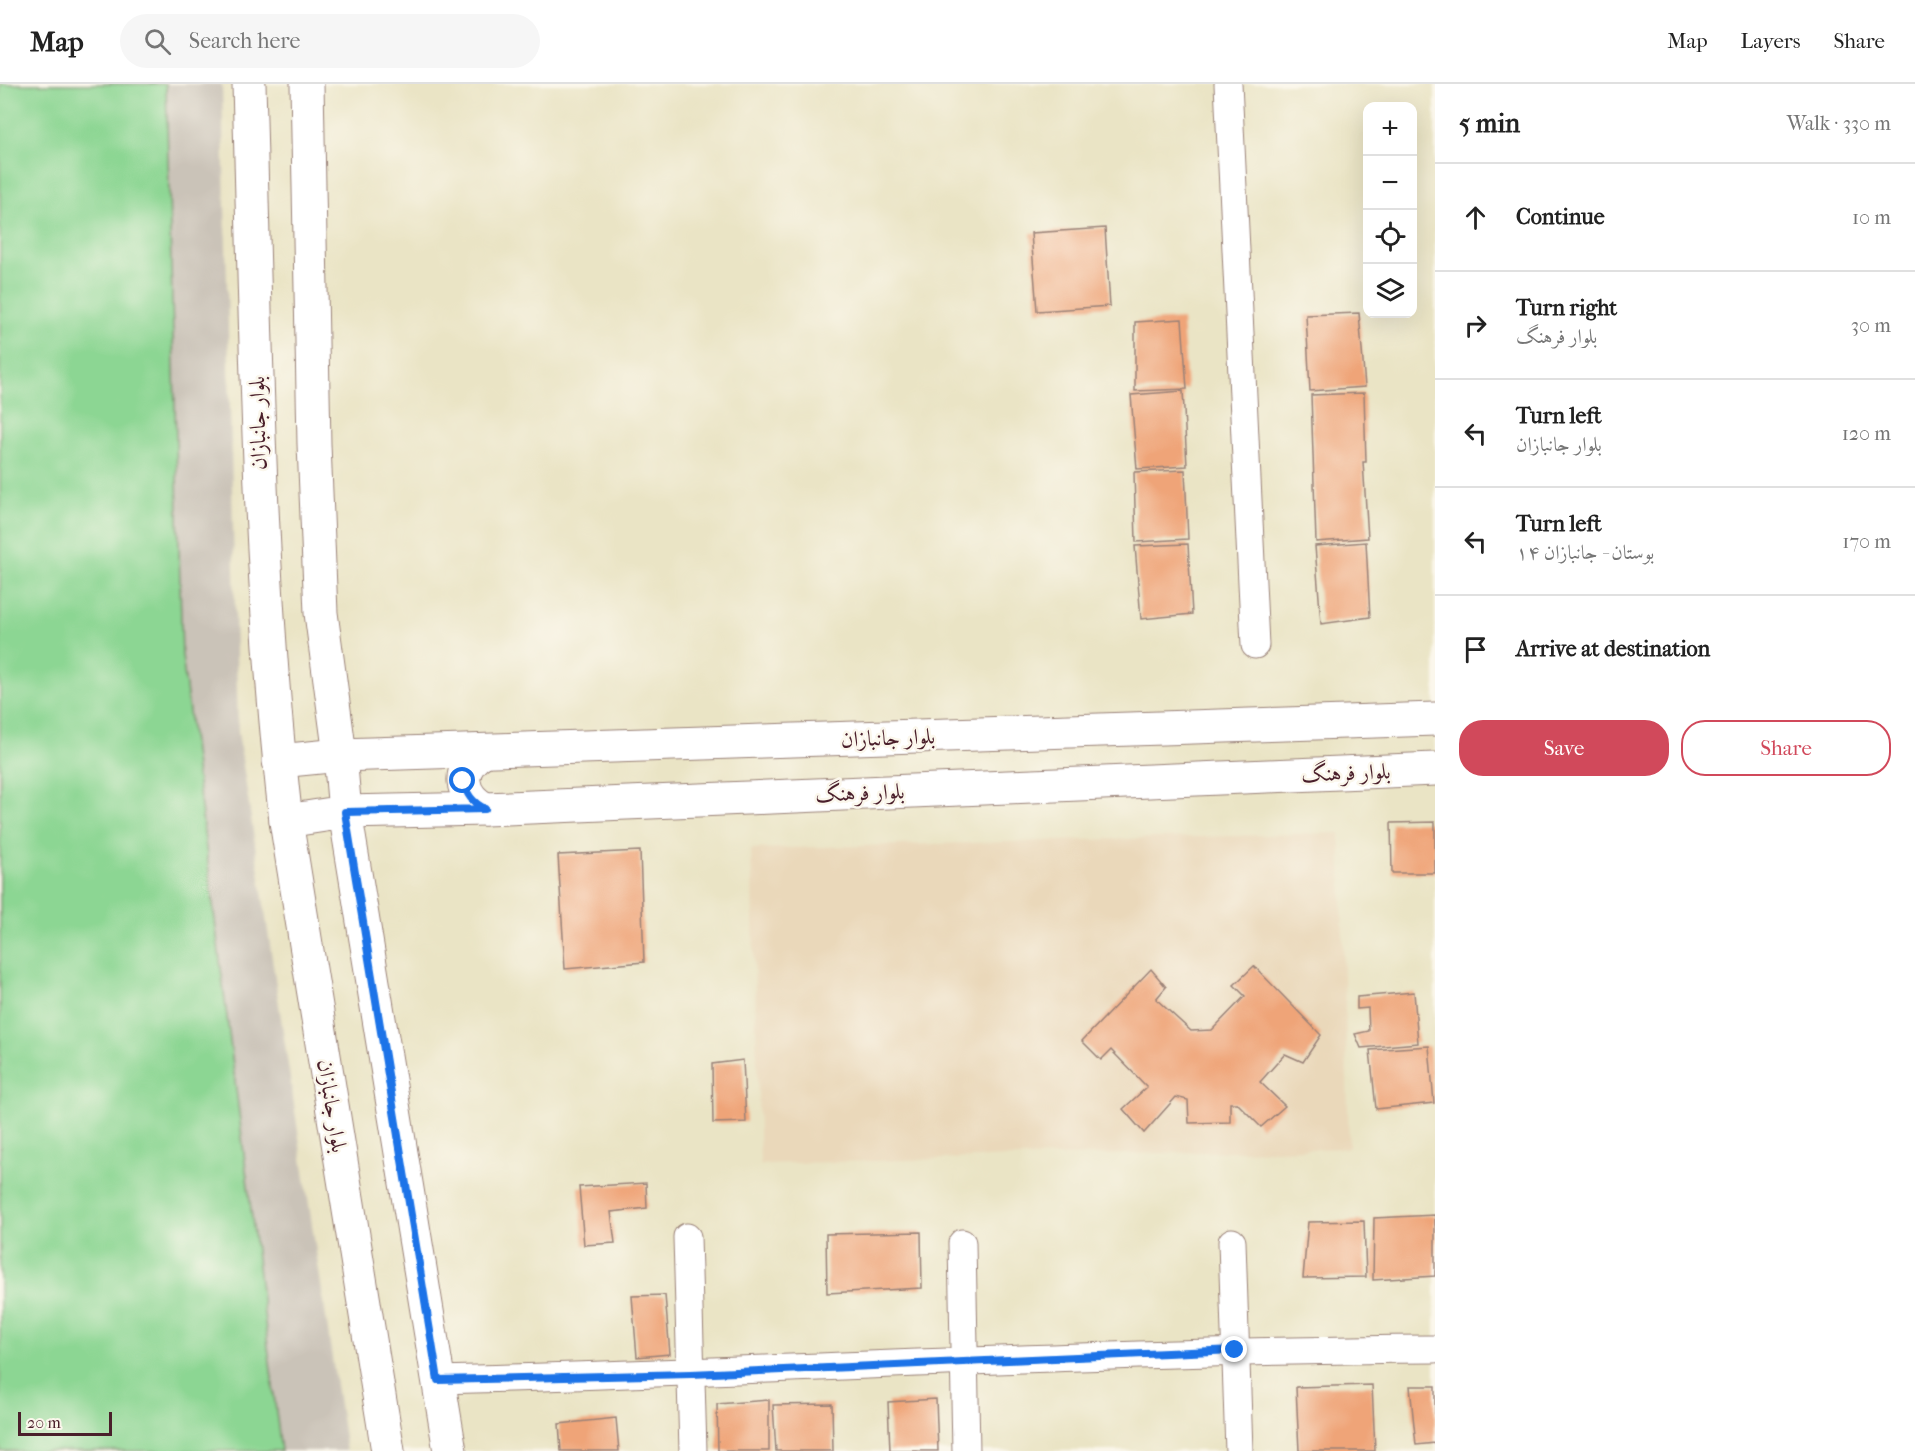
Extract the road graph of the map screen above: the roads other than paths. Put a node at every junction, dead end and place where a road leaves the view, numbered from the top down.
1 (249, 84) edge
2 (307, 84) edge
3 (1228, 84) edge
4 (1255, 645) dead end
5 (1435, 719) edge
6 (482, 752) junction
7 (340, 755) junction
8 (279, 761) junction
9 (1435, 769) edge
10 (485, 809) junction
11 (345, 812) junction
12 (286, 822) junction
13 (687, 1238) dead end
14 (1232, 1242) dead end
15 (962, 1243) dead end
16 (1435, 1349) edge
17 (1235, 1350) junction
18 (964, 1362) junction
19 (691, 1374) junction
20 (438, 1380) junction
21 (388, 1451) edge
22 (450, 1451) edge
23 (693, 1451) edge
24 (966, 1451) edge
25 (1239, 1451) edge

1 - 8 street, بلوار جانبازان
2 - 7 street
3 - 4 street
5 - 6 street, بلوار جانبازان
6 - 7 street, بلوار جانبازان
6 - 10 street
7 - 8 street, بلوار جانبازان
7 - 11 street
8 - 12 street, بلوار جانبازان
9 - 10 street, بلوار فرهنگ
10 - 11 street, بلوار فرهنگ
11 - 12 street, بلوار فرهنگ
11 - 20 street
12 - 21 street, بلوار جانبازان
13 - 19 street
14 - 17 street
15 - 18 street
16 - 17 street
17 - 18 street
17 - 25 street
18 - 19 street
18 - 24 street
19 - 20 street
19 - 23 street
20 - 22 street

